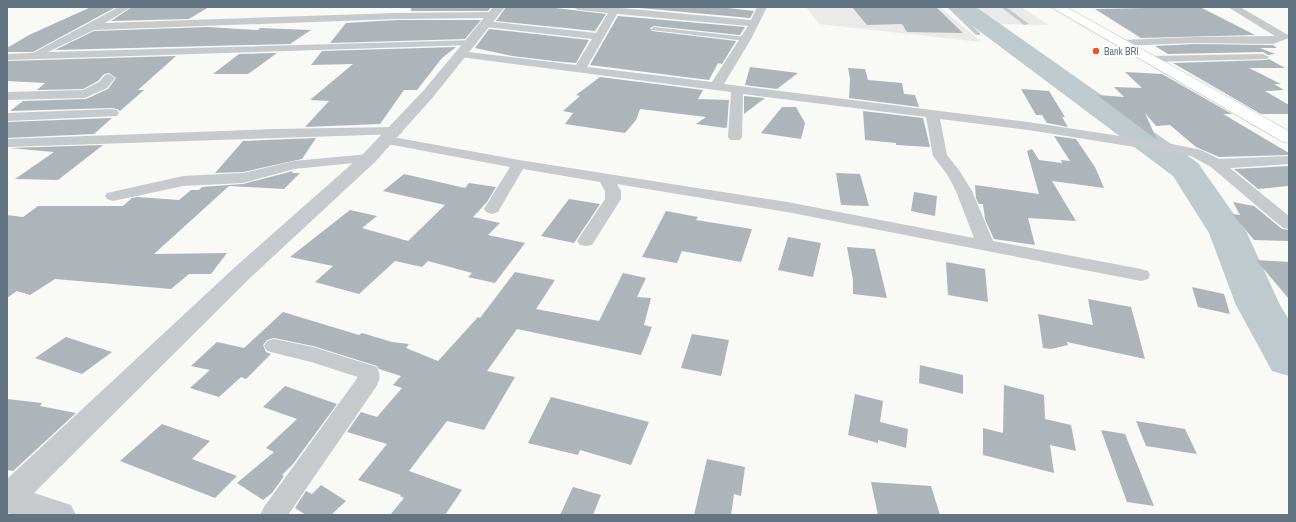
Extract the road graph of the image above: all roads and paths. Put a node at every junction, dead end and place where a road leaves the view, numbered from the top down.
1 (126, 7) edge
2 (585, 7) edge
3 (762, 7) edge
4 (949, 7) edge
5 (1003, 7) edge
6 (1056, 7) edge
7 (1234, 7) edge
8 (614, 11) junction
9 (492, 15) edge
10 (753, 23) junction
11 (1026, 24) dead end
12 (92, 27) junction
13 (654, 29) dead end
14 (978, 34) dead end
15 (599, 37) junction
16 (746, 39) junction
17 (1121, 43) junction
18 (466, 48) junction
19 (32, 56) junction
20 (7, 57) edge
21 (1263, 57) dead end
22 (1149, 59) junction
23 (7, 68) edge
24 (580, 69) junction
25 (109, 78) dead end
26 (716, 86) junction
27 (737, 89) junction
28 (7, 96) edge
29 (112, 113) dead end
30 (932, 114) junction
31 (7, 117) edge
32 (392, 135) junction
33 (735, 137) dead end
34 (1289, 138) edge
35 (7, 143) edge
36 (369, 158) junction
37 (1289, 160) edge
38 (519, 164) junction
39 (1216, 164) junction
40 (606, 178) junction
41 (113, 196) dead end
42 (492, 208) dead end
43 (1289, 224) edge
44 (586, 241) dead end
45 (985, 244) junction
46 (1141, 275) dead end
47 (274, 346) dead end
48 (7, 499) edge
49 (60, 515) edge
50 (273, 515) edge

1 - 12 street
2 - 8 street
3 - 10 street
4 - 14 lane
5 - 11 lane
6 - 17 highway
7 - 17 street
8 - 10 street
8 - 15 street
9 - 12 street
9 - 15 street
9 - 18 street
10 - 16 street
12 - 19 street
13 - 16 lane
15 - 24 street
16 - 26 street
17 - 22 highway
18 - 19 street
18 - 24 street
18 - 32 street
19 - 20 street
19 - 23 street
21 - 22 street
22 - 34 highway
24 - 26 street
25 - 28 street
26 - 27 street
27 - 30 street
27 - 33 street
29 - 31 street
30 - 39 street
30 - 45 street
32 - 35 street
32 - 36 street
32 - 38 street
36 - 41 street
36 - 48 street
37 - 39 street
38 - 40 street
38 - 42 street
39 - 43 street
40 - 44 street
40 - 45 street
45 - 46 street
47 - 50 street
48 - 49 street

